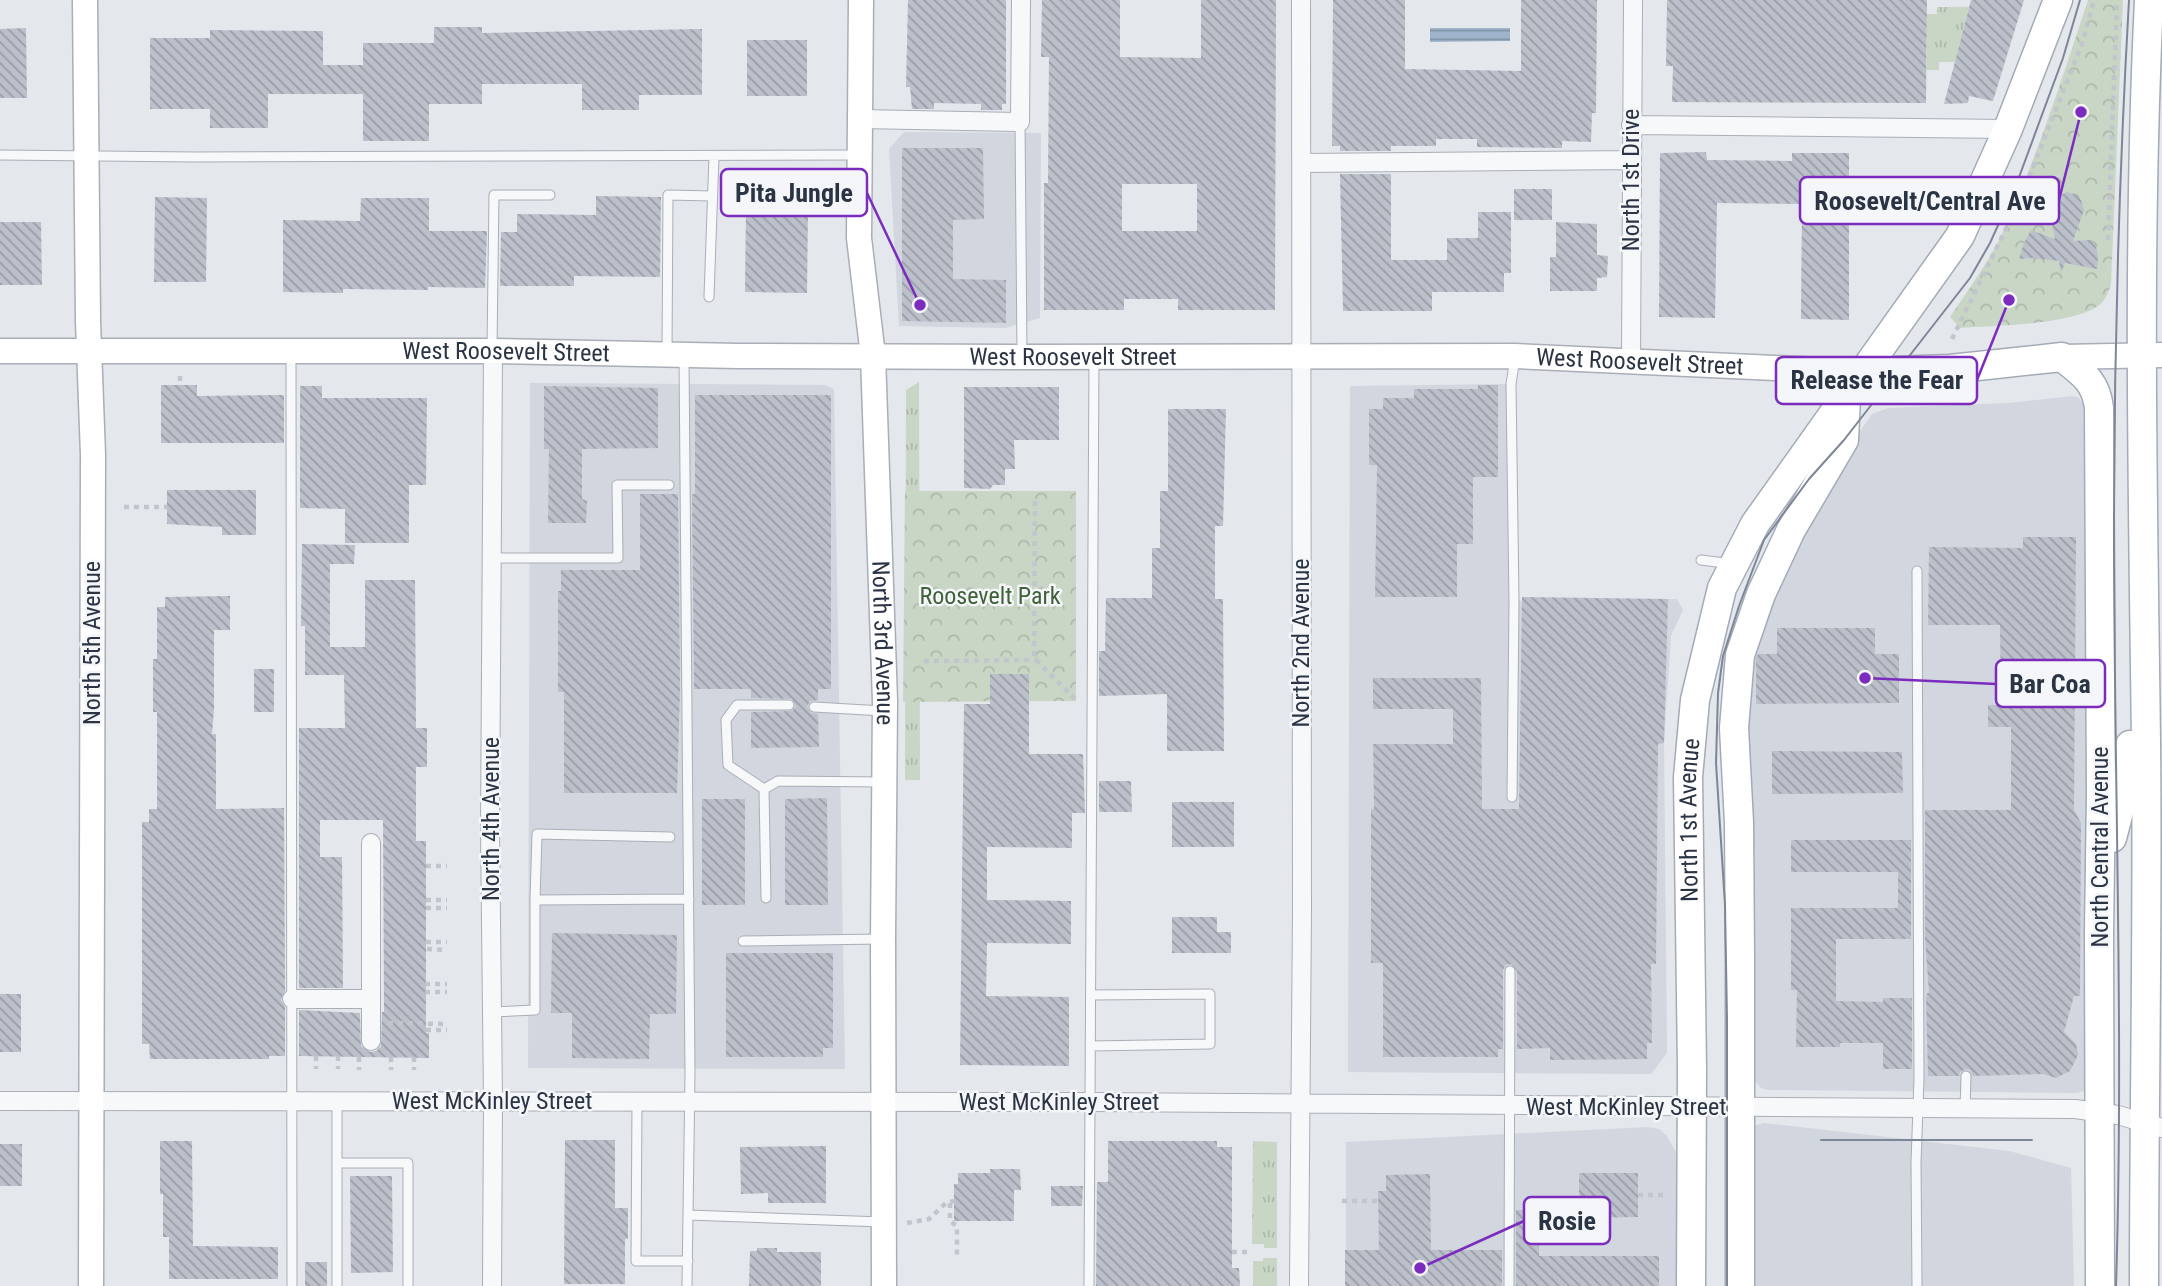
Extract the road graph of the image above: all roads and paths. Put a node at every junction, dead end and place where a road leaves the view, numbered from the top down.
1 (85, 0) edge
2 (861, 0) edge
3 (1021, 0) edge
4 (1301, 0) edge
5 (1633, 0) edge
6 (2058, 0) edge
7 (2094, 0) edge
8 (2117, 0) edge
9 (2149, 0) edge
10 (860, 119) junction
11 (1020, 122) junction
12 (1631, 125) junction
13 (2008, 129) junction
14 (0, 155) edge
15 (88, 155) junction
16 (860, 155) junction
17 (714, 156) junction
18 (1631, 160) junction
19 (1302, 163) junction
20 (550, 195) dead end
21 (712, 196) junction
22 (2108, 240) dead end
23 (709, 297) dead end
24 (1952, 339) dead end
25 (0, 351) edge
26 (493, 351) junction
27 (89, 352) junction
28 (291, 352) junction
29 (676, 355) junction
30 (2152, 355) edge
31 (873, 356) junction
32 (1301, 356) junction
33 (1515, 356) junction
34 (1022, 357) junction
35 (1094, 357) junction
36 (2062, 357) junction
37 (1631, 360) junction
38 (1862, 372) junction
39 (180, 376) dead end
40 (180, 385) dead end
41 (1846, 397) junction
42 (669, 485) dead end
43 (1035, 501) dead end
44 (167, 507) dead end
45 (124, 508) dead end
46 (492, 558) junction
47 (1701, 560) dead end
48 (1734, 564) junction
49 (1917, 571) dead end
50 (1037, 660) junction
51 (924, 661) dead end
52 (2144, 664) junction
53 (789, 705) dead end
54 (814, 707) dead end
55 (885, 712) junction
56 (1092, 716) junction
57 (2154, 743) edge
58 (885, 782) junction
59 (764, 789) junction
60 (1512, 797) dead end
61 (670, 837) dead end
62 (371, 843) dead end
63 (426, 866) dead end
64 (447, 866) dead end
65 (766, 898) dead end
66 (689, 899) junction
67 (426, 900) dead end
68 (447, 900) dead end
69 (535, 900) junction
70 (426, 908) dead end
71 (447, 908) dead end
72 (2099, 931) junction
73 (883, 939) junction
74 (743, 941) dead end
75 (426, 942) dead end
76 (447, 942) dead end
77 (427, 949) dead end
78 (447, 950) dead end
79 (1510, 971) dead end
80 (425, 984) dead end
81 (447, 984) dead end
82 (425, 992) dead end
83 (447, 992) dead end
84 (1091, 995) junction
85 (292, 999) junction
86 (371, 999) junction
87 (387, 1010) dead end
88 (493, 1012) junction
89 (426, 1030) dead end
90 (371, 1041) dead end
91 (1091, 1045) junction
92 (316, 1056) dead end
93 (338, 1056) dead end
94 (359, 1056) dead end
95 (391, 1057) dead end
96 (414, 1057) dead end
97 (316, 1069) dead end
98 (338, 1069) dead end
99 (359, 1070) dead end
100 (391, 1070) dead end
101 (414, 1070) dead end
102 (1966, 1076) dead end
103 (0, 1101) edge
104 (337, 1101) junction
105 (493, 1101) junction
106 (637, 1101) junction
107 (690, 1101) junction
108 (92, 1102) junction
109 (292, 1102) junction
110 (884, 1102) junction
111 (1090, 1102) junction
112 (1301, 1104) junction
113 (1510, 1106) junction
114 (1692, 1108) junction
115 (1740, 1108) junction
116 (1919, 1109) junction
117 (1965, 1109) junction
118 (2131, 1119) edge
119 (337, 1163) junction
120 (1637, 1195) dead end
121 (1671, 1195) dead end
122 (1342, 1201) dead end
123 (1378, 1201) dead end
124 (688, 1215) junction
125 (895, 1223) junction
126 (1232, 1252) dead end
127 (1248, 1252) dead end
128 (957, 1259) dead end
129 (688, 1261) junction
130 (91, 1286) edge
131 (292, 1286) edge
132 (337, 1286) edge
133 (408, 1286) edge
134 (492, 1286) edge
135 (687, 1286) edge
136 (884, 1286) edge
137 (1089, 1286) edge
138 (1299, 1286) edge
139 (1509, 1286) edge
140 (1691, 1286) edge
141 (1740, 1286) edge
142 (1917, 1286) edge
143 (2100, 1286) edge
144 (2144, 1286) edge

1 - 15 street, North 5th Avenue
2 - 10 street, North 3rd Avenue
3 - 11 street
4 - 19 street, North 2nd Avenue
5 - 12 street, North 1st Drive
6 - 13 main road
7 - 24 path
8 - 22 path
9 - 30 main road, North Central Avenue
10 - 11 street
10 - 16 street, North 3rd Avenue
11 - 34 lane
12 - 13 street
12 - 18 street, North 1st Drive
13 - 38 main road
14 - 15 lane
15 - 17 lane
15 - 27 street, North 5th Avenue
16 - 17 lane
16 - 31 street, North 3rd Avenue
17 - 21 lane
18 - 19 street
18 - 37 street, North 1st Drive
19 - 32 street, North 2nd Avenue
20 - 26 lane
21 - 23 lane
21 - 29 lane
25 - 27 street, West Roosevelt Street
26 - 28 street, West Roosevelt Street
26 - 29 street, West Roosevelt Street
26 - 46 street, North 4th Avenue
27 - 28 street, West Roosevelt Street
27 - 108 street, North 5th Avenue
28 - 85 lane
29 - 31 street, West Roosevelt Street
29 - 66 lane
30 - 36 street, West Roosevelt Street
30 - 52 main road, North Central Avenue
31 - 34 street, West Roosevelt Street
31 - 55 street, North 3rd Avenue
32 - 33 street, West Roosevelt Street
32 - 35 street, West Roosevelt Street
32 - 112 street, North 2nd Avenue
33 - 37 street, West Roosevelt Street
33 - 60 lane
34 - 35 street, West Roosevelt Street
35 - 56 lane
36 - 38 main road, West Roosevelt Street
36 - 72 main road, North Central Avenue
37 - 38 street, West Roosevelt Street
38 - 41 main road, North 1st Avenue
39 - 40 path
41 - 48 main road, North 1st Avenue
41 - 115 main road, North 1st Avenue
42 - 46 lane
43 - 50 path
44 - 45 path
46 - 88 street, North 4th Avenue
47 - 48 lane
48 - 114 main road, North 1st Avenue
49 - 116 lane
50 - 51 path
50 - 56 path
52 - 57 main road, North Central Avenue
52 - 72 main road
53 - 59 lane
54 - 55 lane
55 - 58 street, North 3rd Avenue
56 - 84 lane
57 - 118 main road, North Central Avenue
58 - 59 lane
58 - 73 street, North 3rd Avenue
59 - 65 lane
61 - 69 lane
62 - 86 street
63 - 64 path
66 - 69 lane
66 - 107 lane
67 - 68 path
69 - 88 lane
70 - 71 path
72 - 118 main road, North Central Avenue
73 - 74 lane
73 - 110 street, North 3rd Avenue
75 - 76 path
77 - 78 path
79 - 113 lane
80 - 81 path
82 - 83 path
84 - 91 lane
84 - 91 lane
85 - 86 street
85 - 109 lane
86 - 90 street
87 - 89 path
88 - 105 street, North 4th Avenue
91 - 111 lane
92 - 97 path
93 - 98 path
94 - 99 path
95 - 100 path
96 - 101 path
102 - 117 lane
103 - 108 street, West McKinley Street
104 - 105 street, West McKinley Street
104 - 109 street, West McKinley Street
104 - 119 lane
105 - 106 street, West McKinley Street
105 - 134 street, North 4th Avenue
106 - 107 street, West McKinley Street
106 - 129 lane
107 - 110 street, West McKinley Street
107 - 124 lane
108 - 109 street, West McKinley Street
108 - 130 street, North 5th Avenue
109 - 131 lane
110 - 111 street, West McKinley Street
110 - 125 street, North 3rd Avenue
111 - 112 street, West McKinley Street
111 - 137 lane
112 - 113 street, West McKinley Street
112 - 138 street, North 2nd Avenue
113 - 114 street, West McKinley Street
113 - 139 lane
114 - 115 street, West McKinley Street
114 - 140 main road, North 1st Avenue
115 - 116 street, West McKinley Street
115 - 141 main road, North 1st Avenue
116 - 117 street, West McKinley Street
116 - 142 lane
117 - 118 street, West McKinley Street
118 - 143 main road, North Central Avenue
118 - 144 main road, North Central Avenue
119 - 132 lane
119 - 133 lane
120 - 121 path
122 - 123 path
124 - 125 lane
124 - 129 lane
125 - 128 path
125 - 136 street, North 3rd Avenue
126 - 127 path
129 - 135 lane

